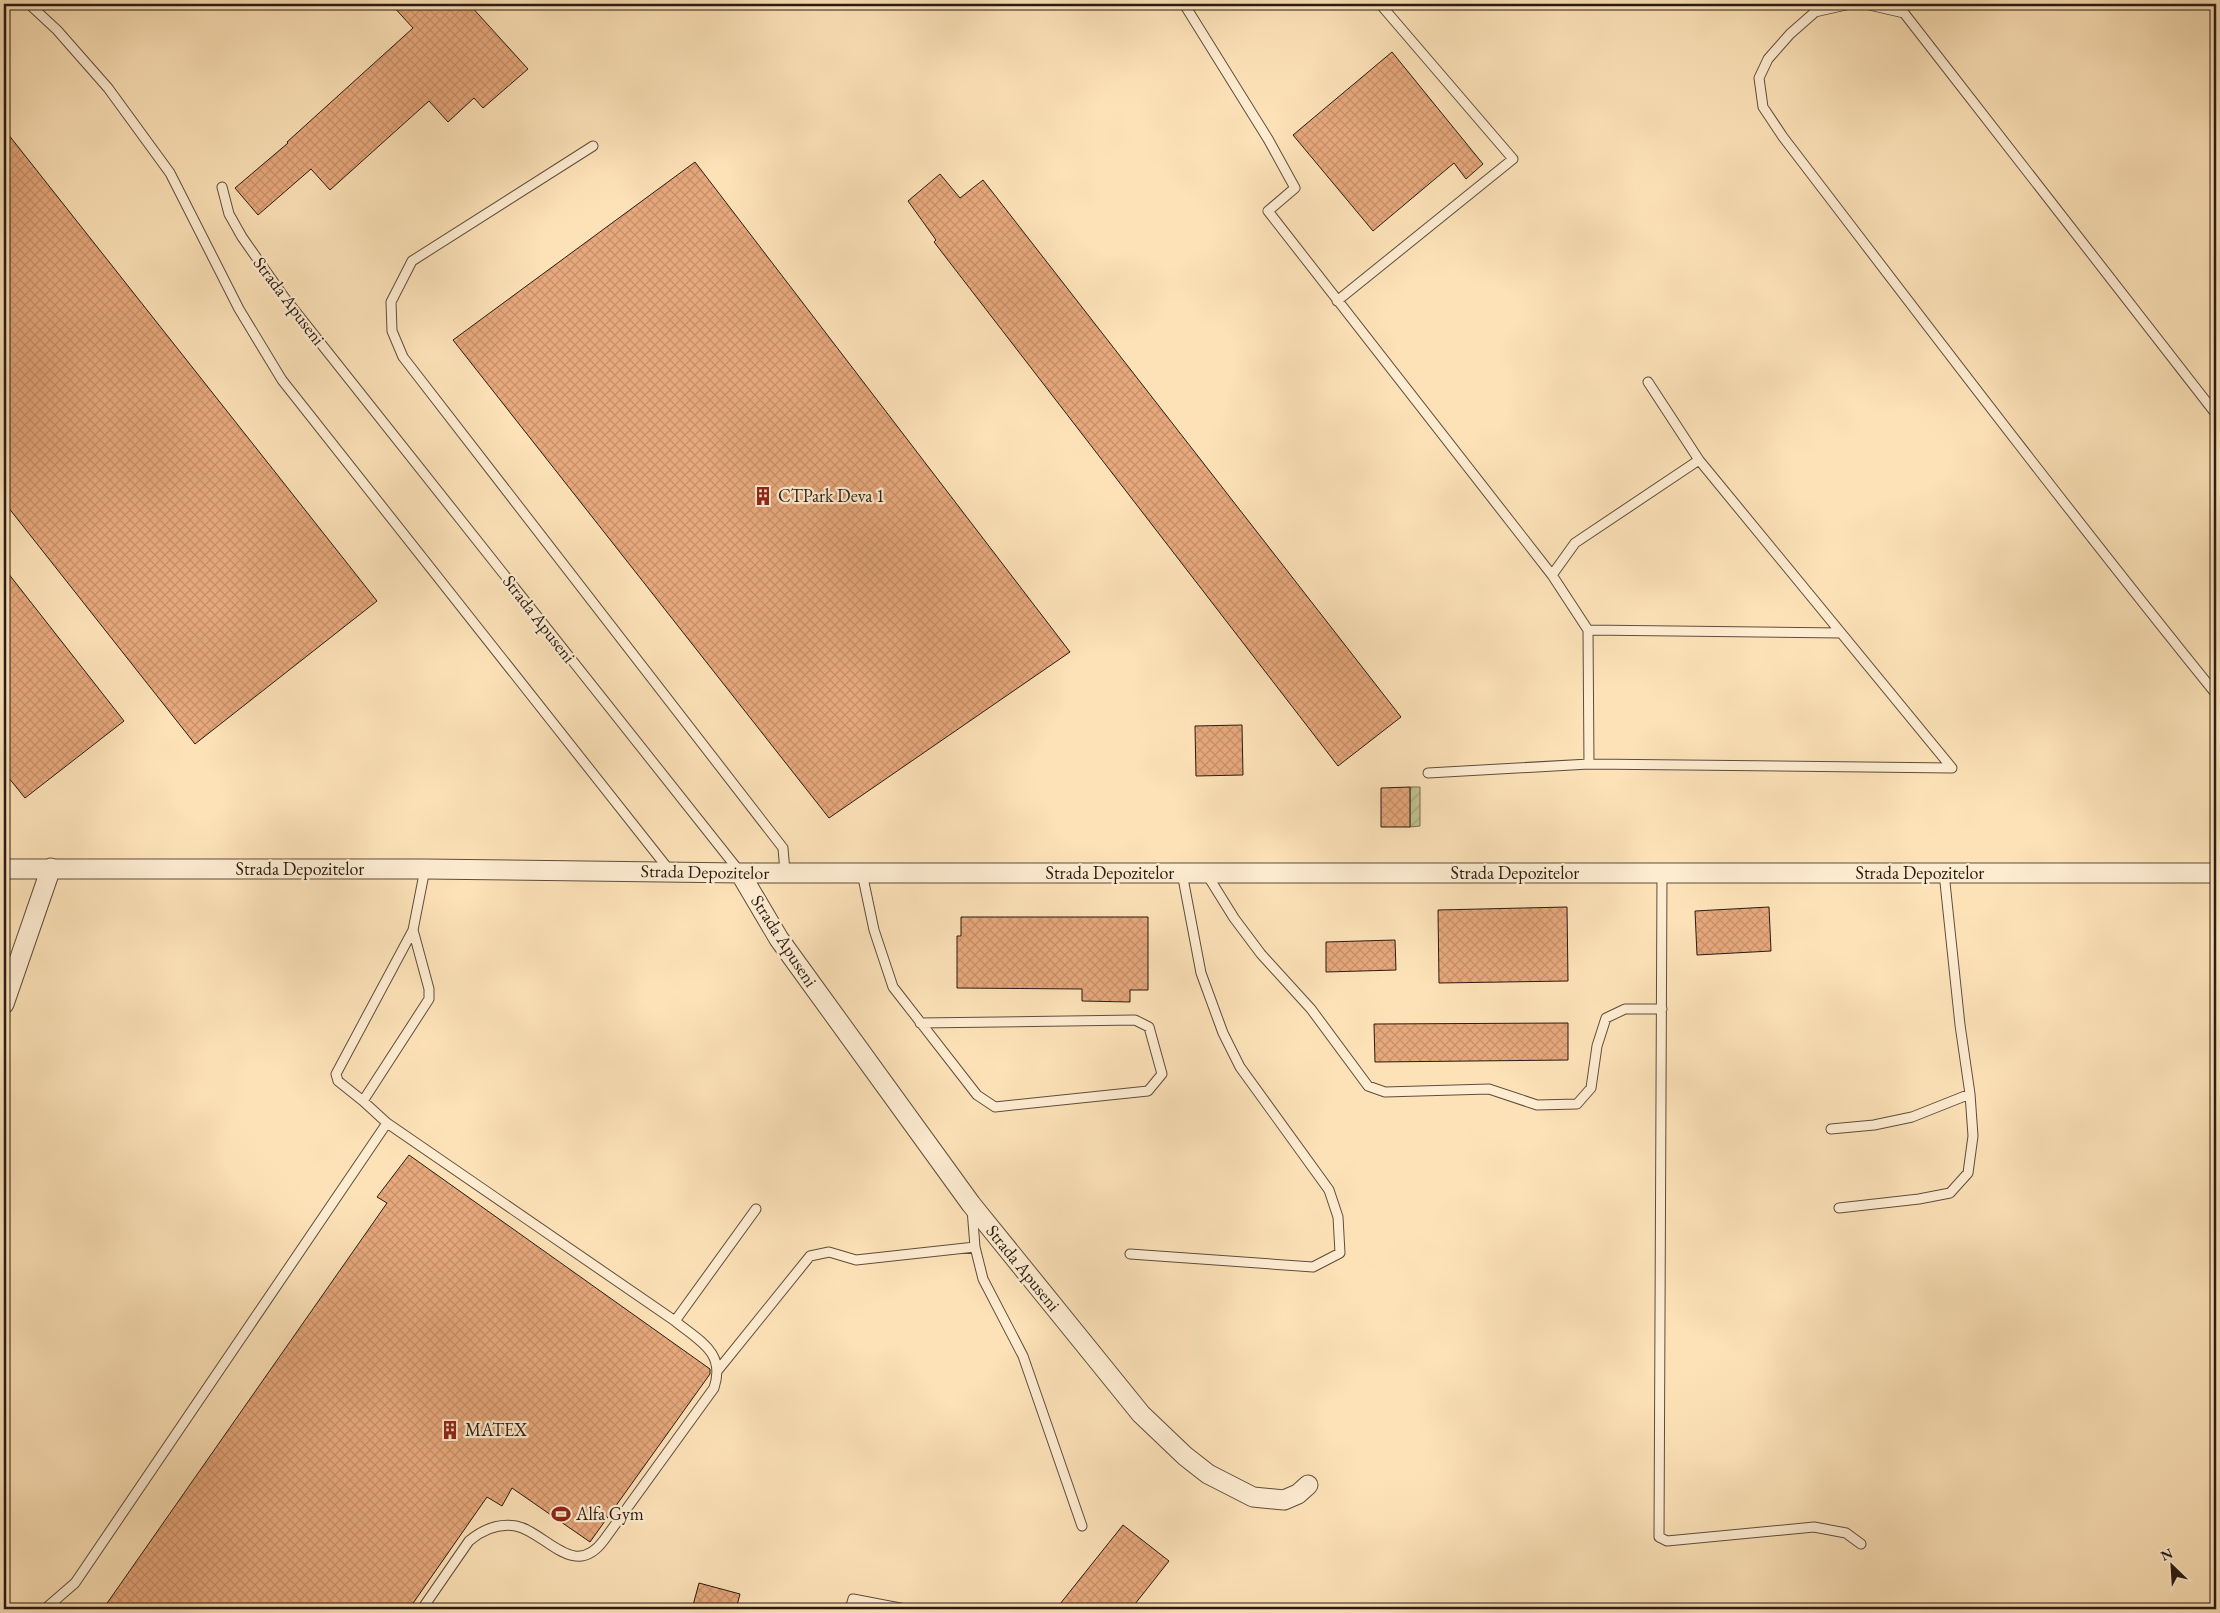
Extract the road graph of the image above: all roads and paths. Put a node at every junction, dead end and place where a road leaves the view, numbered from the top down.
1 (28, 4) edge
2 (1184, 4) edge
3 (1380, 4) edge
4 (1850, 4) edge
5 (1865, 4) edge
6 (593, 146) dead end
7 (222, 187) dead end
8 (1337, 301) junction
9 (1648, 382) dead end
10 (2216, 414) edge
11 (1700, 460) junction
12 (1552, 575) junction
13 (1588, 630) junction
14 (1841, 633) junction
15 (2216, 694) edge
16 (1589, 764) junction
17 (1428, 773) dead end
18 (52, 868) junction
19 (4, 869) edge
20 (425, 869) junction
21 (670, 871) junction
22 (785, 872) junction
23 (740, 873) junction
24 (862, 873) junction
25 (1182, 873) junction
26 (1205, 873) junction
27 (1662, 873) junction
28 (1944, 873) junction
29 (2216, 873) edge
30 (413, 930) junction
31 (4, 1004) edge
32 (1662, 1008) junction
33 (920, 1023) junction
34 (1970, 1094) junction
35 (363, 1101) junction
36 (387, 1123) junction
37 (1831, 1129) dead end
38 (971, 1204) junction
39 (1839, 1208) dead end
40 (756, 1209) dead end
41 (975, 1247) junction
42 (1130, 1254) dead end
43 (675, 1321) junction
44 (718, 1370) junction
45 (1308, 1485) dead end
46 (1082, 1526) dead end
47 (1861, 1544) dead end
48 (45, 1609) edge
49 (422, 1609) edge
50 (850, 1609) edge
51 (904, 1609) edge

1 - 21 lane
2 - 8 lane
3 - 8 lane
4 - 15 lane
5 - 10 lane
6 - 22 lane
7 - 23 lane, Strada Apuseni
8 - 12 lane
9 - 11 lane
11 - 12 lane
11 - 14 lane
12 - 13 lane
13 - 14 lane
13 - 16 lane
14 - 16 lane
16 - 17 lane
18 - 19 street, Strada Depozitelor
18 - 20 street, Strada Depozitelor
18 - 31 street
20 - 21 street, Strada Depozitelor
20 - 30 lane
21 - 23 street, Strada Depozitelor
22 - 23 street, Strada Depozitelor
22 - 24 street, Strada Depozitelor
23 - 38 street, Strada Apuseni
24 - 25 street, Strada Depozitelor
24 - 33 lane
25 - 26 street, Strada Depozitelor
25 - 42 lane
26 - 27 street, Strada Depozitelor
26 - 32 lane
27 - 28 street, Strada Depozitelor
27 - 32 lane
28 - 29 street, Strada Depozitelor
28 - 34 lane
30 - 35 lane
30 - 35 lane
32 - 47 lane
33 - 33 lane
34 - 37 lane
34 - 39 lane
35 - 36 lane
36 - 43 lane
36 - 48 lane
38 - 41 lane
38 - 45 street, Strada Apuseni
40 - 43 lane
41 - 44 lane
41 - 46 lane
43 - 44 lane
44 - 49 lane
50 - 51 lane

